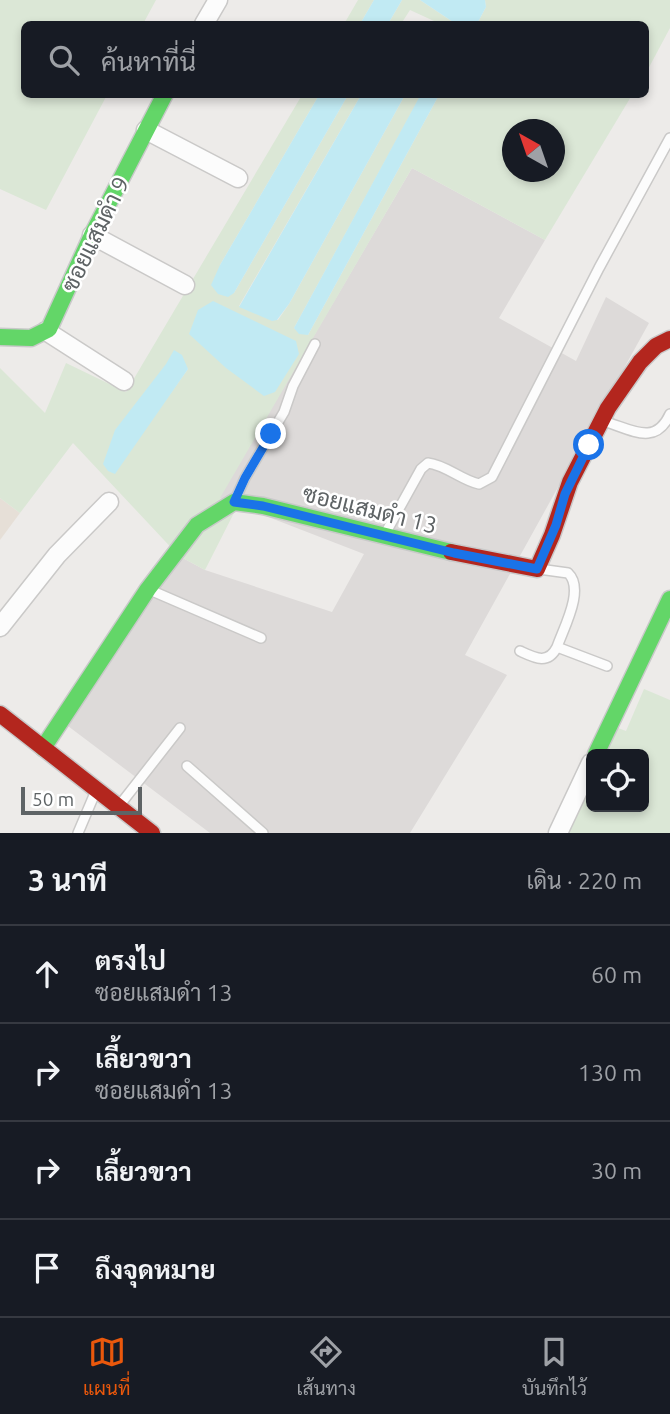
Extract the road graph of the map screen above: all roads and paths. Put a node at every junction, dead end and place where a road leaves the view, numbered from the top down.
1 (218, 0) edge
2 (206, 21) edge
3 (163, 98) edge
4 (146, 130) junction
5 (670, 138) edge
6 (238, 178) dead end
7 (92, 235) junction
8 (185, 285) dead end
9 (46, 331) junction
10 (0, 337) edge
11 (670, 339) edge
12 (315, 344) dead end
13 (124, 381) dead end
14 (670, 414) edge
15 (602, 421) junction
16 (109, 502) dead end
17 (234, 502) junction
18 (385, 534) junction
19 (537, 569) junction
20 (148, 589) junction
21 (670, 599) edge
22 (666, 614) edge
23 (0, 627) edge
24 (261, 638) dead end
25 (556, 647) junction
26 (520, 652) dead end
27 (607, 666) dead end
28 (0, 714) edge
29 (180, 728) dead end
30 (43, 748) junction
31 (598, 749) edge
32 (187, 766) dead end
33 (586, 774) edge
34 (96, 791) junction
35 (118, 807) junction
36 (78, 833) edge
37 (152, 833) edge
38 (263, 833) edge
39 (558, 833) edge

1 - 2 street
3 - 4 street, ซอยแสมดำ 9
4 - 6 street
4 - 7 street, ซอยแสมดำ 9
5 - 18 lane
7 - 8 street
7 - 9 street, ซอยแสมดำ 9
9 - 10 street
9 - 13 street
11 - 15 street
12 - 17 lane
14 - 15 lane
15 - 19 street
16 - 23 street
17 - 18 street, ซอยแสมดำ 13
17 - 20 street
18 - 19 street, ซอยแสมดำ 13
19 - 25 lane
20 - 24 lane
20 - 30 street
21 - 22 street
22 - 31 street
25 - 26 lane
25 - 27 lane
28 - 30 street
29 - 35 lane
30 - 34 street
32 - 38 lane
33 - 39 street
34 - 35 street
34 - 36 lane
35 - 37 street

